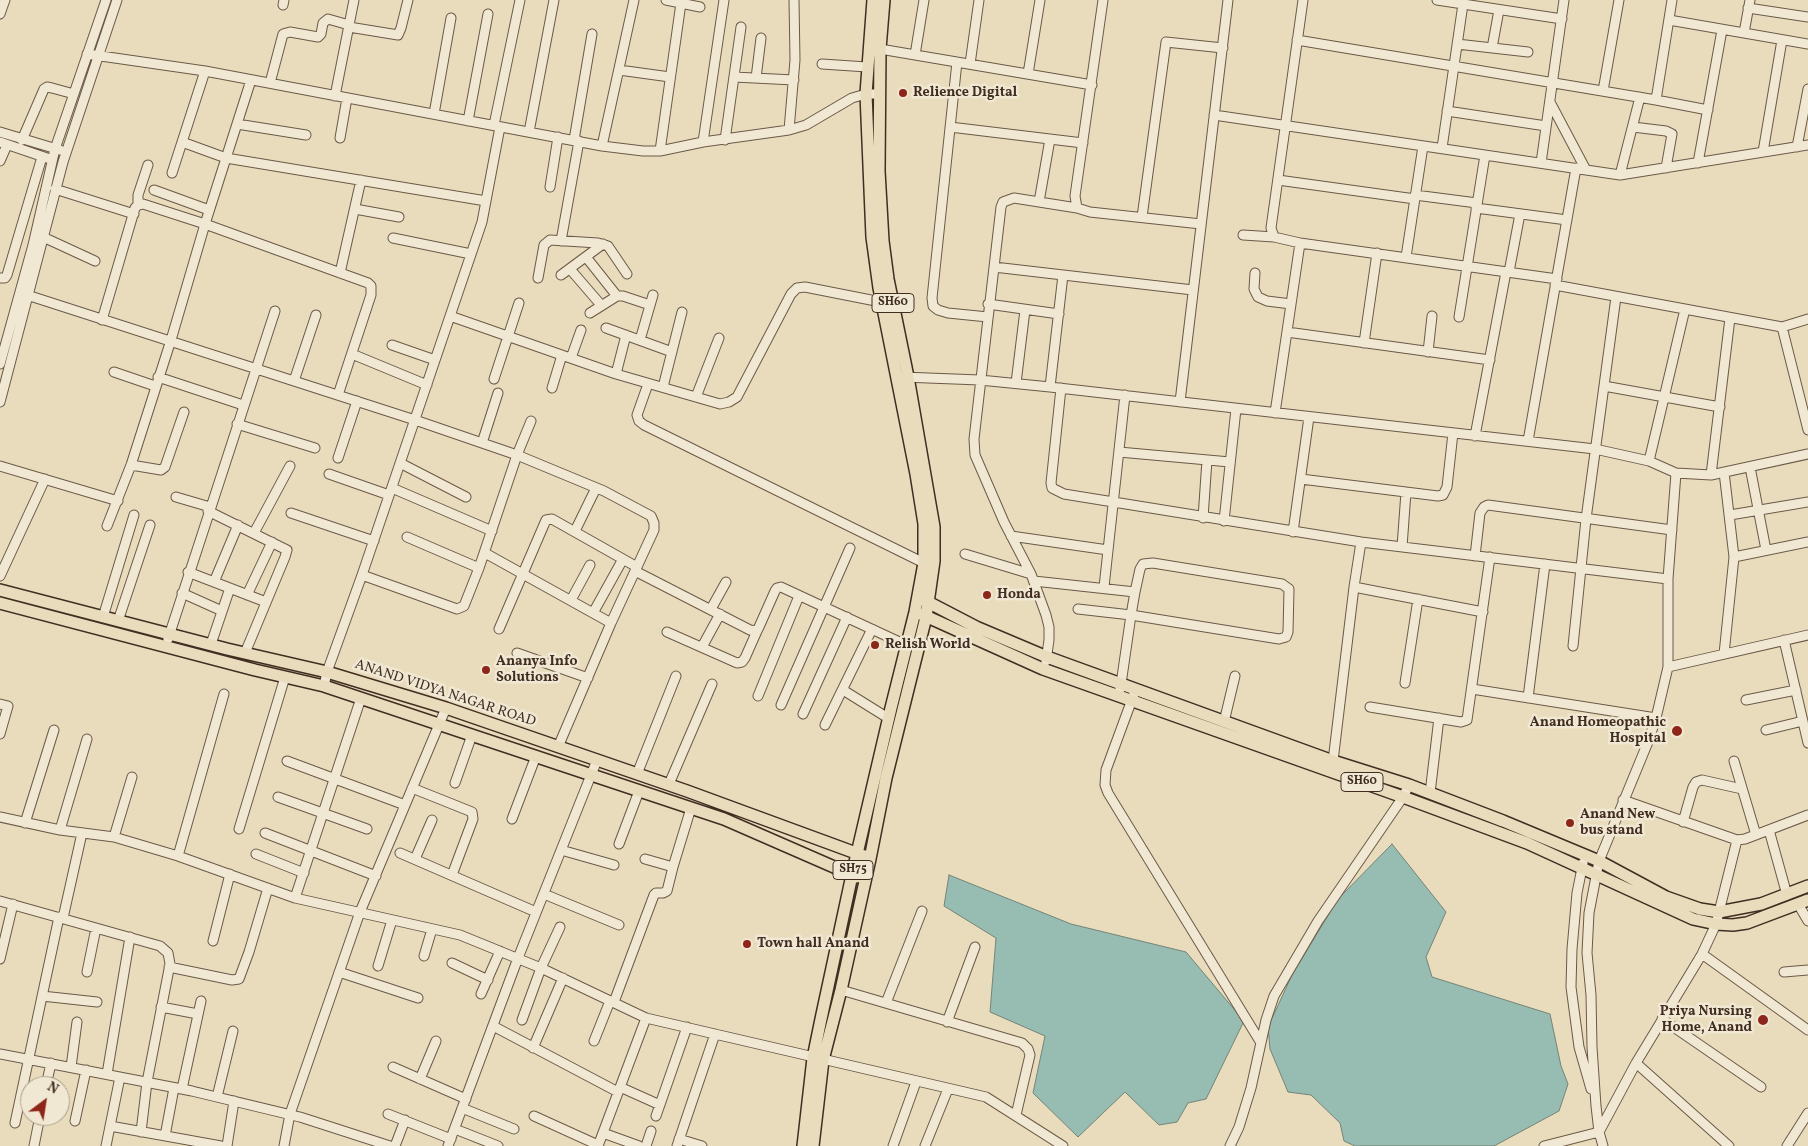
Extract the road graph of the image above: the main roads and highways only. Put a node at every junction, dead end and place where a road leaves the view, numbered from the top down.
1 (872, 0) edge
2 (884, 0) edge
3 (888, 304) junction
4 (902, 377) junction
5 (0, 590) edge
6 (918, 598) junction
7 (929, 602) junction
8 (0, 603) edge
9 (915, 612) junction
10 (926, 617) junction
11 (857, 853) junction
12 (870, 858) junction
13 (852, 875) junction
14 (865, 881) junction
15 (1808, 886) edge
16 (1803, 902) edge
17 (818, 1059) junction
18 (803, 1146) edge
19 (813, 1146) edge

1 - 3 main road, SH60
2 - 3 main road, SH60
3 - 4 main road, SH60
4 - 6 main road, SH60
4 - 7 main road, SH60
5 - 11 main road, ANAND VIDYA NAGAR ROAD
6 - 7 main road, SH60
6 - 9 main road, SH75
7 - 10 main road, SH75
7 - 15 main road, SH60
8 - 13 main road
9 - 10 main road, SH60
9 - 11 main road, SH75
10 - 12 main road, SH75
10 - 16 main road, SH60
11 - 12 main road, ANAND VIDYA NAGAR ROAD
11 - 13 main road, SH75
12 - 14 main road, SH75
13 - 14 main road
13 - 17 main road, SH75
14 - 17 main road, SH75
17 - 18 main road, SH75
17 - 19 main road, SH75

